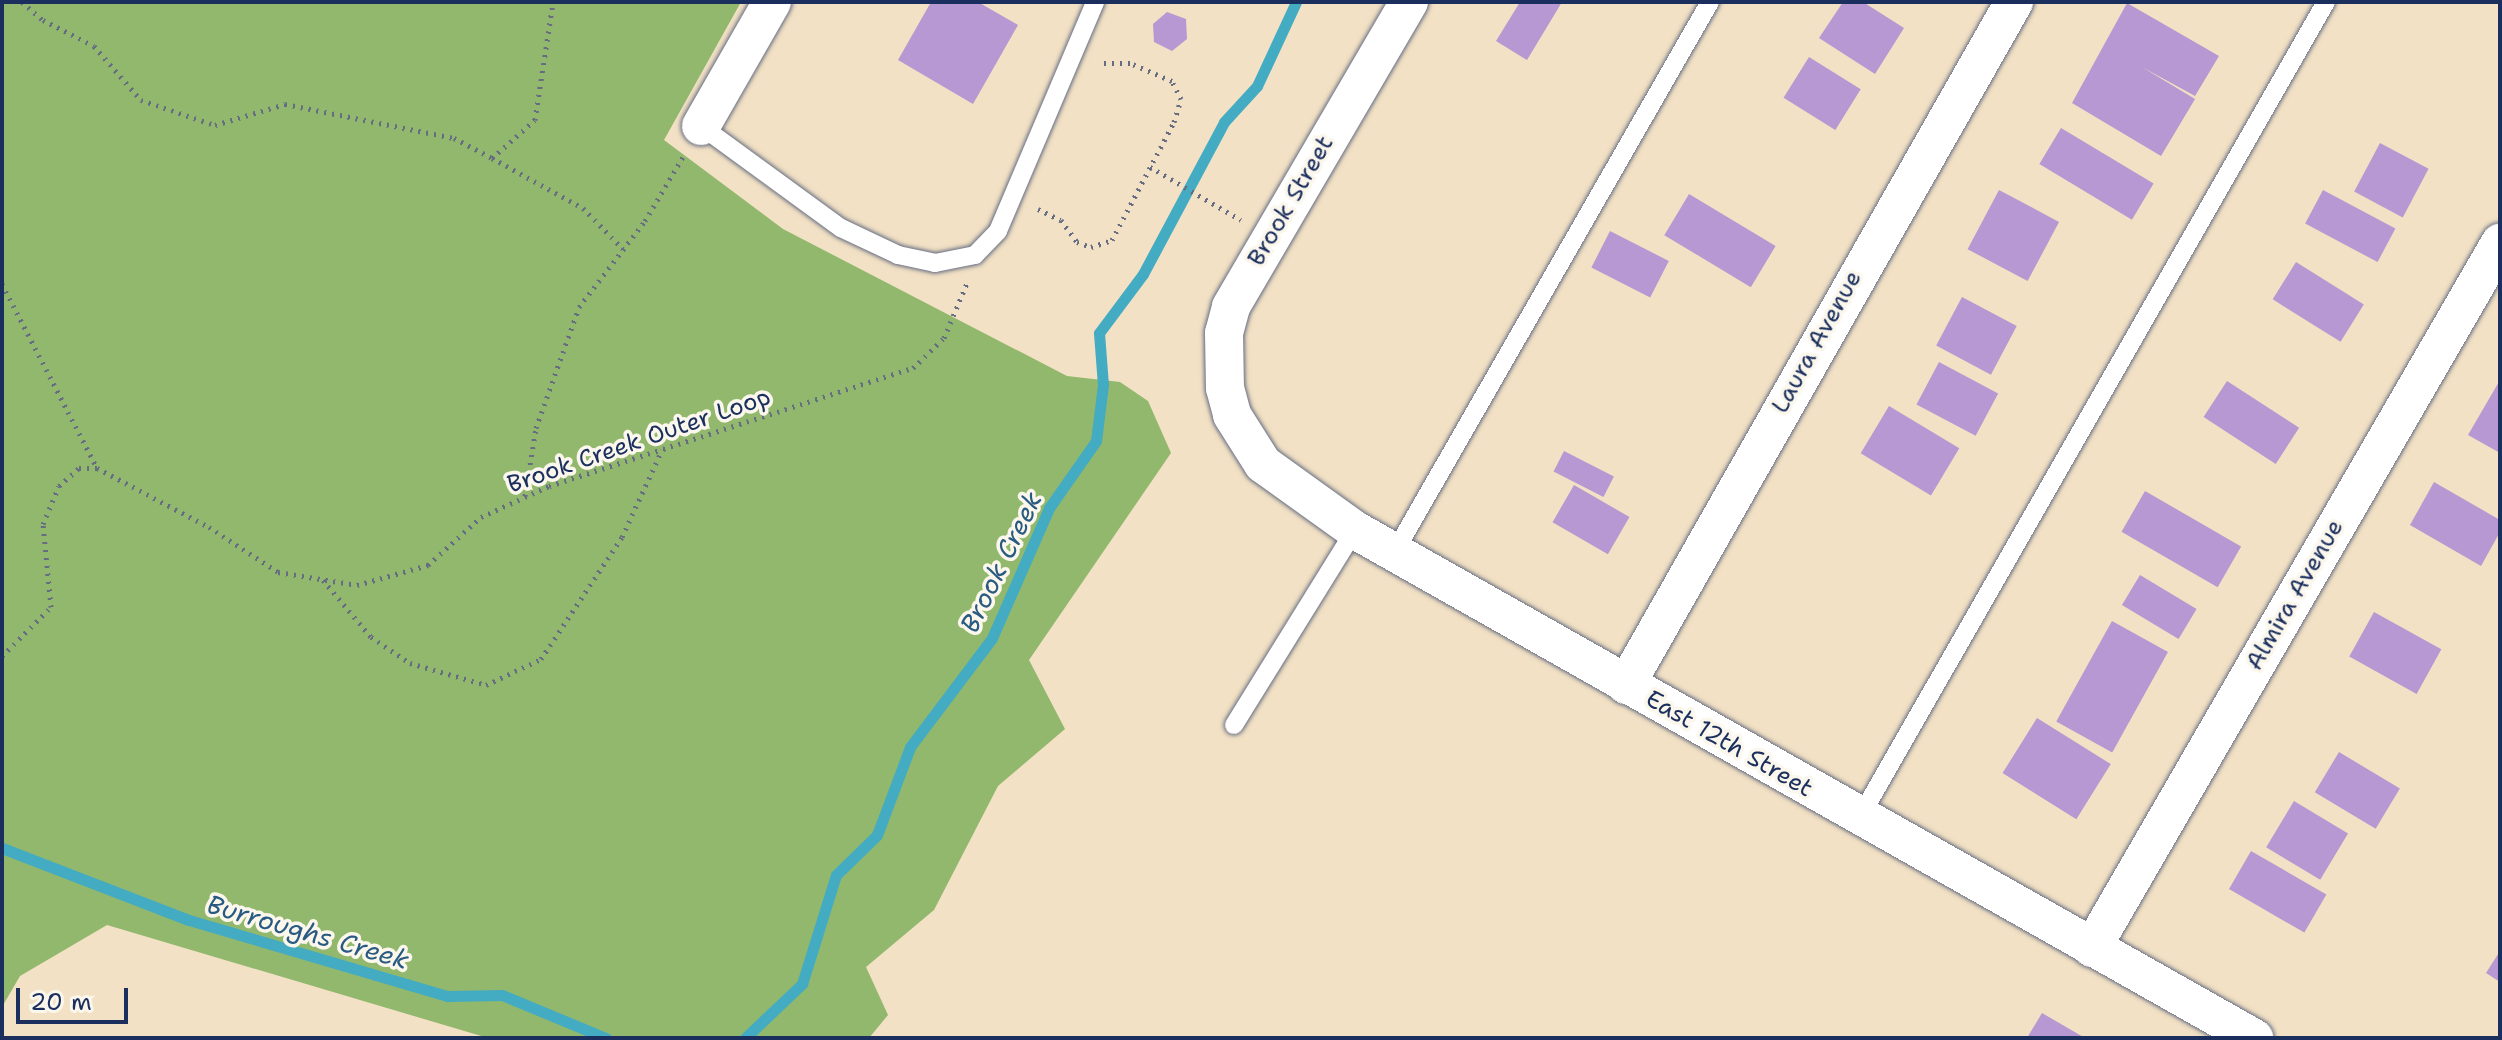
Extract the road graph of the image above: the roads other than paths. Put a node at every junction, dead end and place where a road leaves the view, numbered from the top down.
1 (772, 2) edge
2 (1095, 2) edge
3 (1409, 2) edge
4 (1710, 2) edge
5 (2014, 2) edge
6 (2326, 2) edge
7 (701, 126) joint
8 (2500, 243) edge
9 (1232, 415) joint
10 (1355, 530) junction
11 (1394, 553) junction
12 (1626, 685) junction
13 (1234, 725) dead end
14 (1859, 819) junction
15 (2092, 948) junction
16 (2254, 1038) edge

1 - 7 street
2 - 7 lane
3 - 9 street, Brook Street
4 - 11 lane
5 - 12 street, Laura Avenue
6 - 14 lane
8 - 15 street, Almira Avenue
9 - 10 street, East 12th Street
10 - 11 street, East 12th Street
10 - 13 lane
11 - 12 street, East 12th Street
12 - 14 street, East 12th Street
14 - 15 street, East 12th Street
15 - 16 street, East 12th Street

